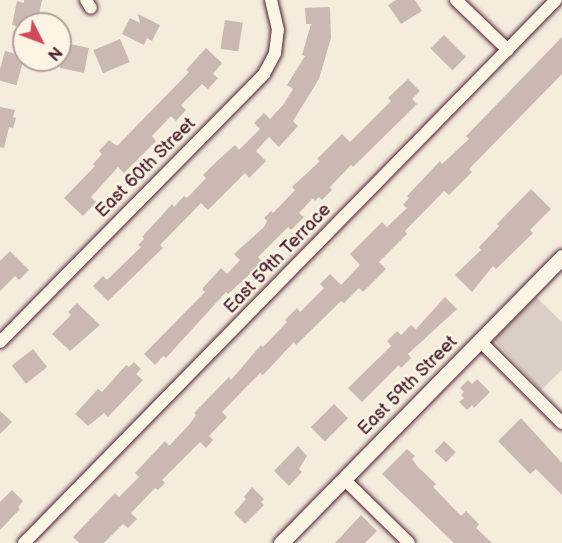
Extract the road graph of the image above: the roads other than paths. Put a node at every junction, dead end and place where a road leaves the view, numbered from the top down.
1 (272, 0) edge
2 (456, 0) edge
3 (556, 0) edge
4 (508, 50) junction
5 (562, 257) edge
6 (480, 341) junction
7 (0, 342) edge
8 (562, 423) edge
9 (344, 479) junction
10 (24, 543) edge
11 (281, 543) edge
12 (409, 543) edge

1 - 7 street, East 60th Street
2 - 4 street
3 - 4 street, East 59th Terrace
4 - 10 street, East 59th Terrace
5 - 6 street, East 59th Street
6 - 8 street
6 - 9 street, East 59th Street
9 - 11 street, East 59th Street
9 - 12 street

